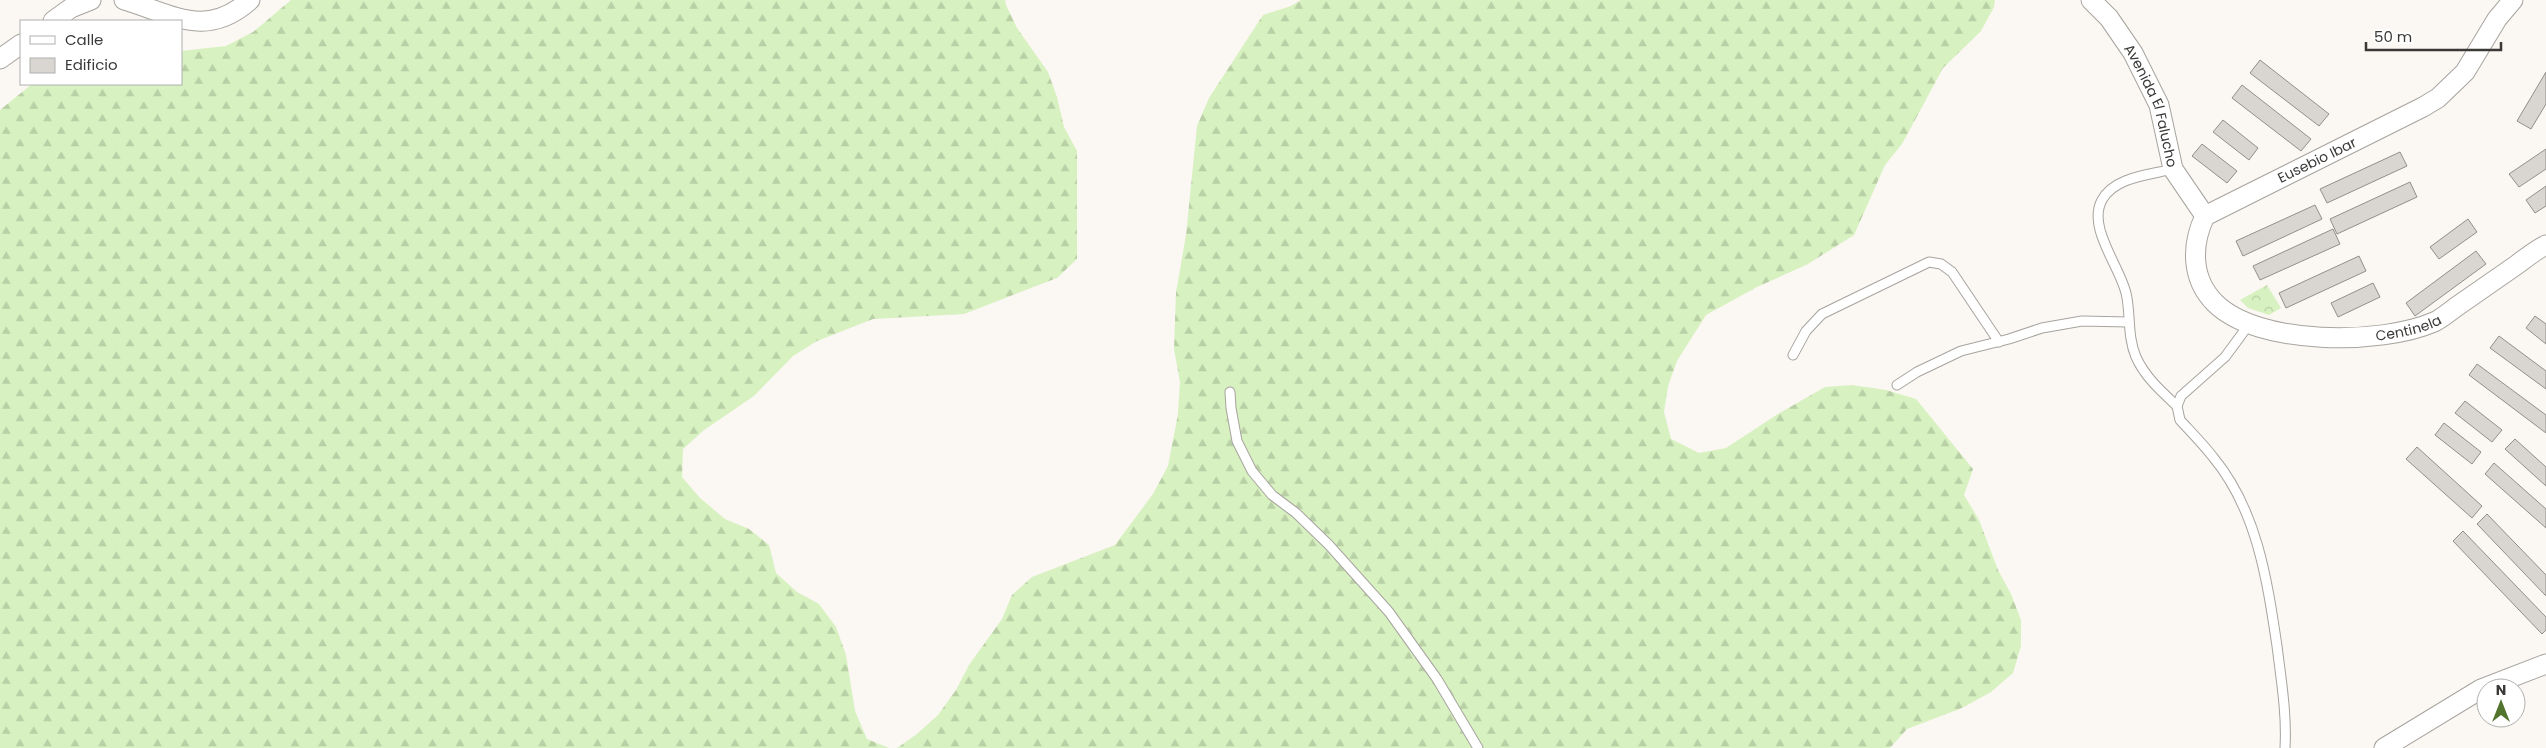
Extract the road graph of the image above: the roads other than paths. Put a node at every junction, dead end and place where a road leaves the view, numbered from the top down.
1 (91, 0) edge
2 (124, 0) edge
3 (250, 0) edge
4 (2090, 0) edge
5 (2514, 0) edge
6 (54, 20) edge
7 (20, 45) edge
8 (0, 59) edge
9 (2173, 169) junction
10 (2205, 216) junction
11 (2546, 245) edge
12 (2128, 322) junction
13 (2250, 323) junction
14 (1999, 342) junction
15 (1793, 355) dead end
16 (1897, 385) dead end
17 (1230, 392) dead end
18 (2177, 406) junction
19 (2546, 664) edge
20 (1478, 748) edge
21 (2285, 748) edge
22 (2384, 748) edge

1 - 6 street
2 - 3 street
4 - 9 street, Avenida El Falucho
5 - 10 street, Eusebio Ibar
7 - 8 street
9 - 10 street, Avenida El Falucho
9 - 12 lane
10 - 13 street
11 - 13 street, Centinela
12 - 14 lane
12 - 18 lane
13 - 18 lane
14 - 15 lane
14 - 16 lane
17 - 20 lane
18 - 21 lane
19 - 22 street

